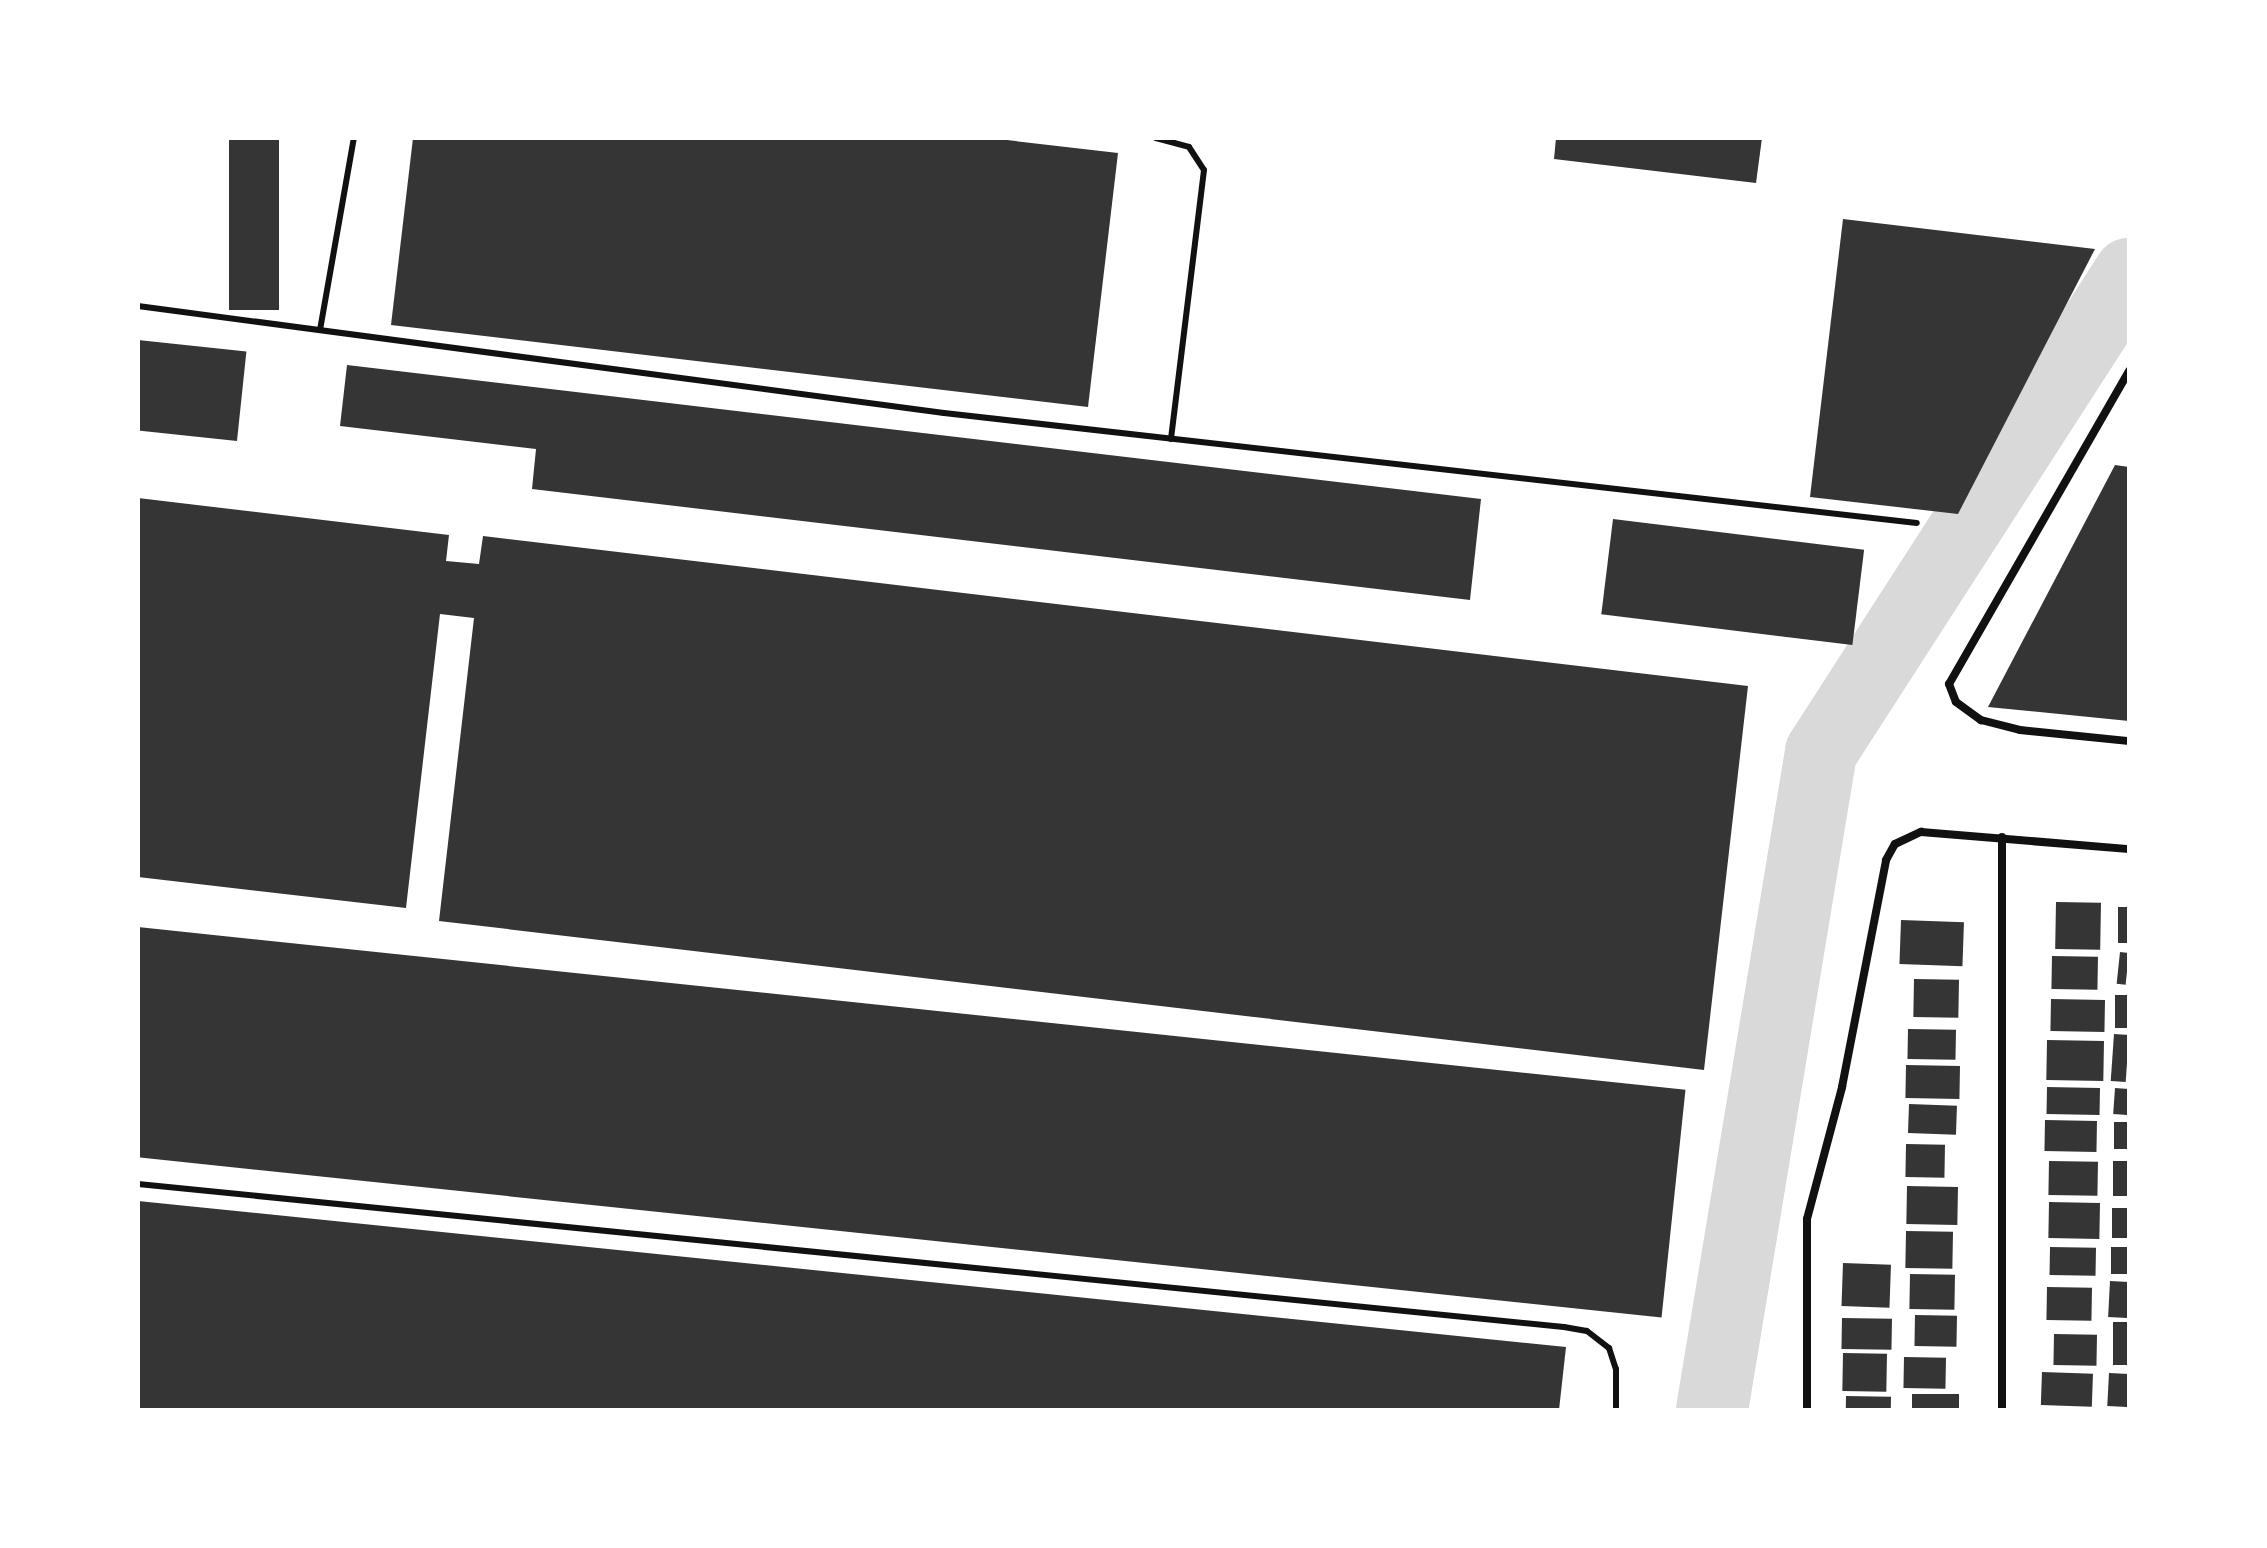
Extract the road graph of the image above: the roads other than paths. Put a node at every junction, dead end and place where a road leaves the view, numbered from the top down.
1 (354, 138) edge
2 (1156, 138) edge
3 (138, 306) edge
4 (320, 330) junction
5 (2129, 371) edge
6 (1171, 439) junction
7 (1917, 523) dead end
8 (2129, 741) edge
9 (2002, 837) junction
10 (2129, 849) edge
11 (138, 1184) edge
12 (1616, 1410) edge
13 (1807, 1410) edge
14 (2002, 1410) edge

1 - 4 lane
2 - 6 lane
3 - 4 lane
4 - 6 lane
5 - 8 street
6 - 7 lane
9 - 10 street
9 - 13 street
9 - 14 street
11 - 12 lane

